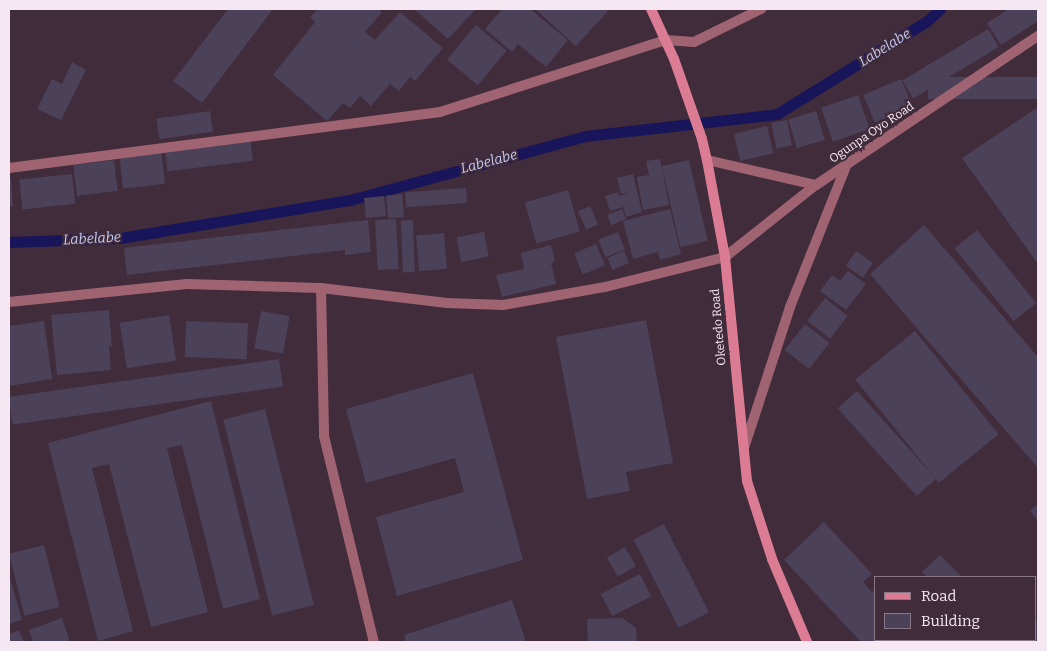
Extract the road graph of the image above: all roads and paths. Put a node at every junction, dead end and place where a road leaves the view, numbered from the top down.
1 (651, 9) edge
2 (761, 9) edge
3 (1038, 36) edge
4 (666, 40) junction
5 (706, 160) junction
6 (846, 166) junction
7 (9, 168) edge
8 (816, 184) junction
9 (725, 256) junction
10 (321, 288) junction
11 (9, 302) edge
12 (744, 448) junction
13 (374, 642) edge
14 (808, 642) edge

1 - 4 street, Oketedo Road
2 - 4 street
3 - 6 street, Ogunpa Oyo Road
4 - 5 street, Oketedo Road
4 - 7 street
5 - 8 street
5 - 9 street, Oketedo Road
6 - 8 street, Ogunpa Oyo Road
6 - 12 street
8 - 9 street, Ogunpa Oyo Road
9 - 10 street
9 - 12 street, Oketedo Road
10 - 11 street
10 - 13 street
12 - 14 street, Oketedo Road

